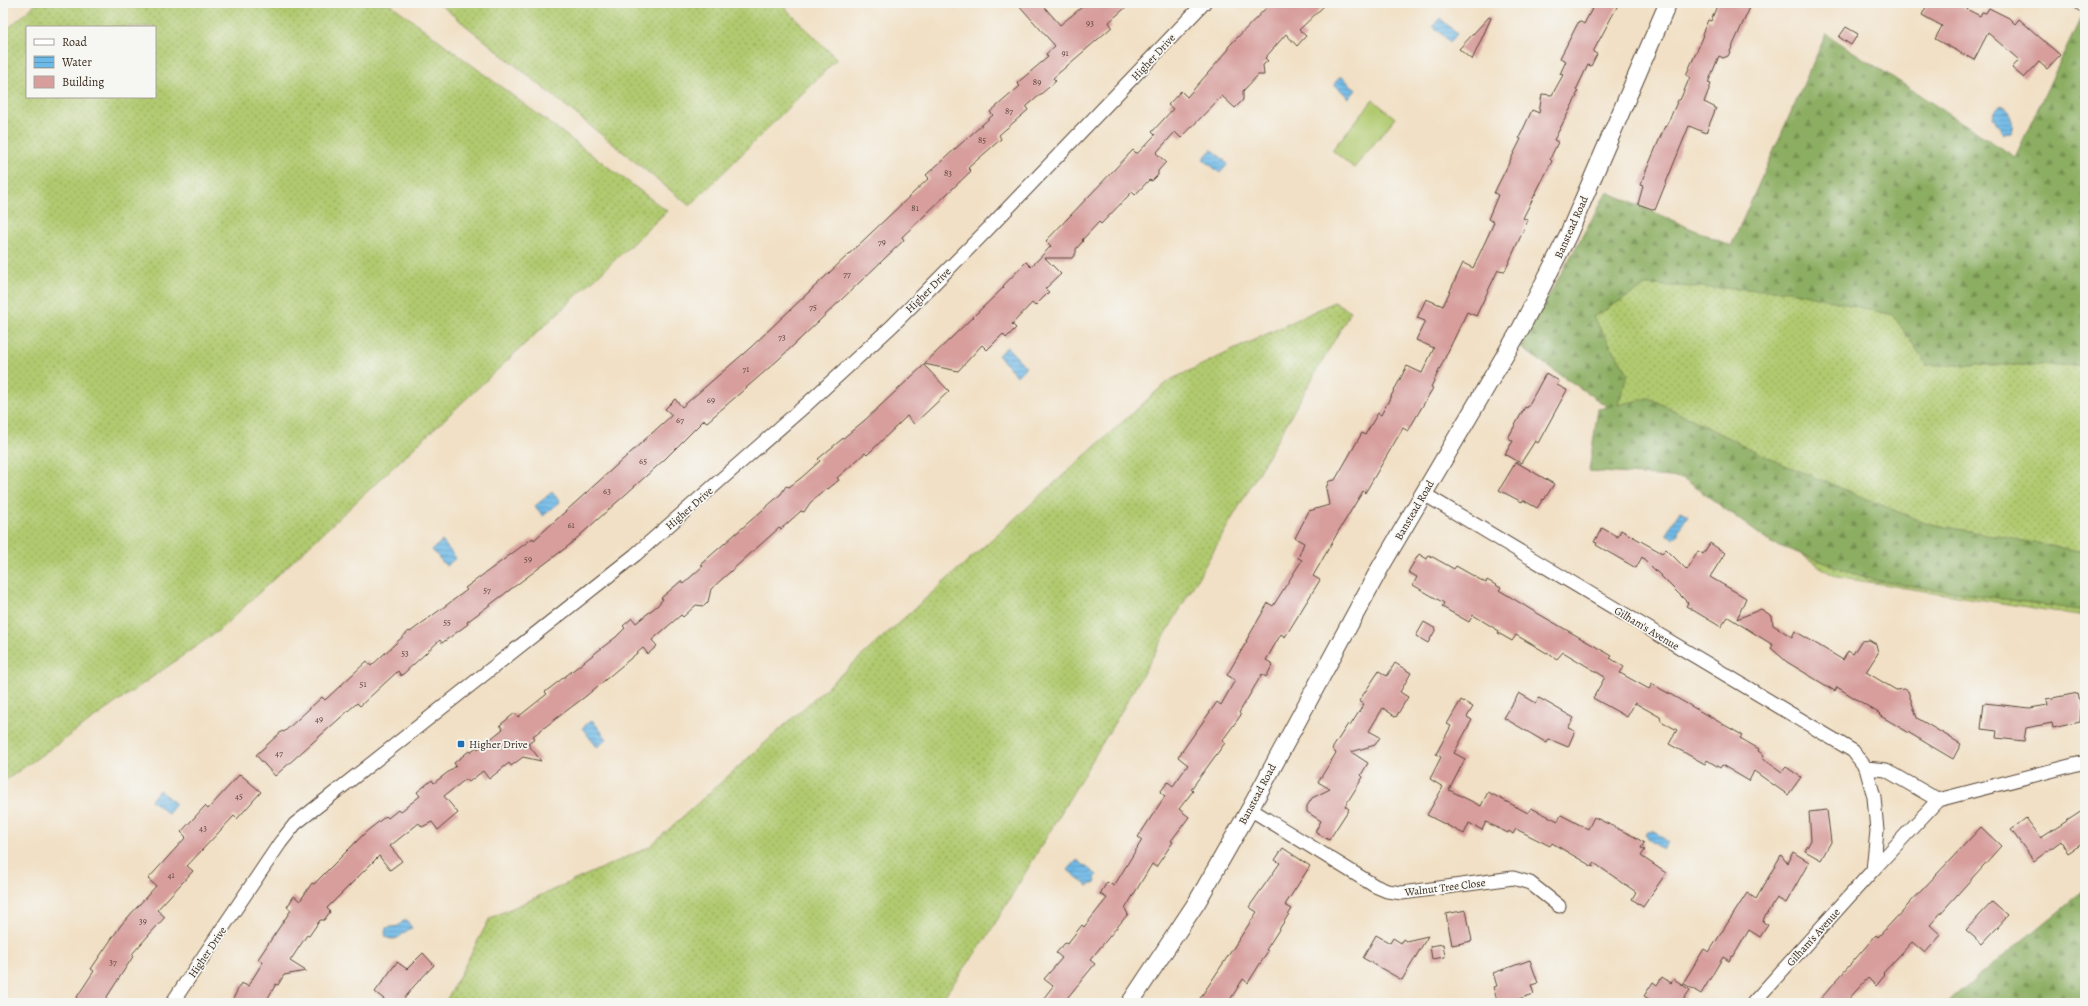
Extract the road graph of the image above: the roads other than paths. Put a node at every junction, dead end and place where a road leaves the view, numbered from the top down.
1 (1204, 3) edge
2 (1668, 3) edge
3 (2080, 3) edge
4 (2085, 7) edge
5 (1424, 494) junction
6 (2085, 762) edge
7 (1866, 768) junction
8 (1938, 800) junction
9 (1250, 809) junction
10 (1874, 870) junction
11 (1559, 906) dead end
12 (172, 1003) edge
13 (1130, 1003) edge
14 (1753, 1003) edge

1 - 12 street, Higher Drive
2 - 5 street, Banstead Road
3 - 4 street
5 - 7 street, Gilham's Avenue
5 - 9 street, Banstead Road
6 - 8 street
7 - 8 street
7 - 10 street, Gilham's Avenue
8 - 10 street, Gilham's Avenue
9 - 11 street, Walnut Tree Close
9 - 13 street, Banstead Road
10 - 14 street, Gilham's Avenue

